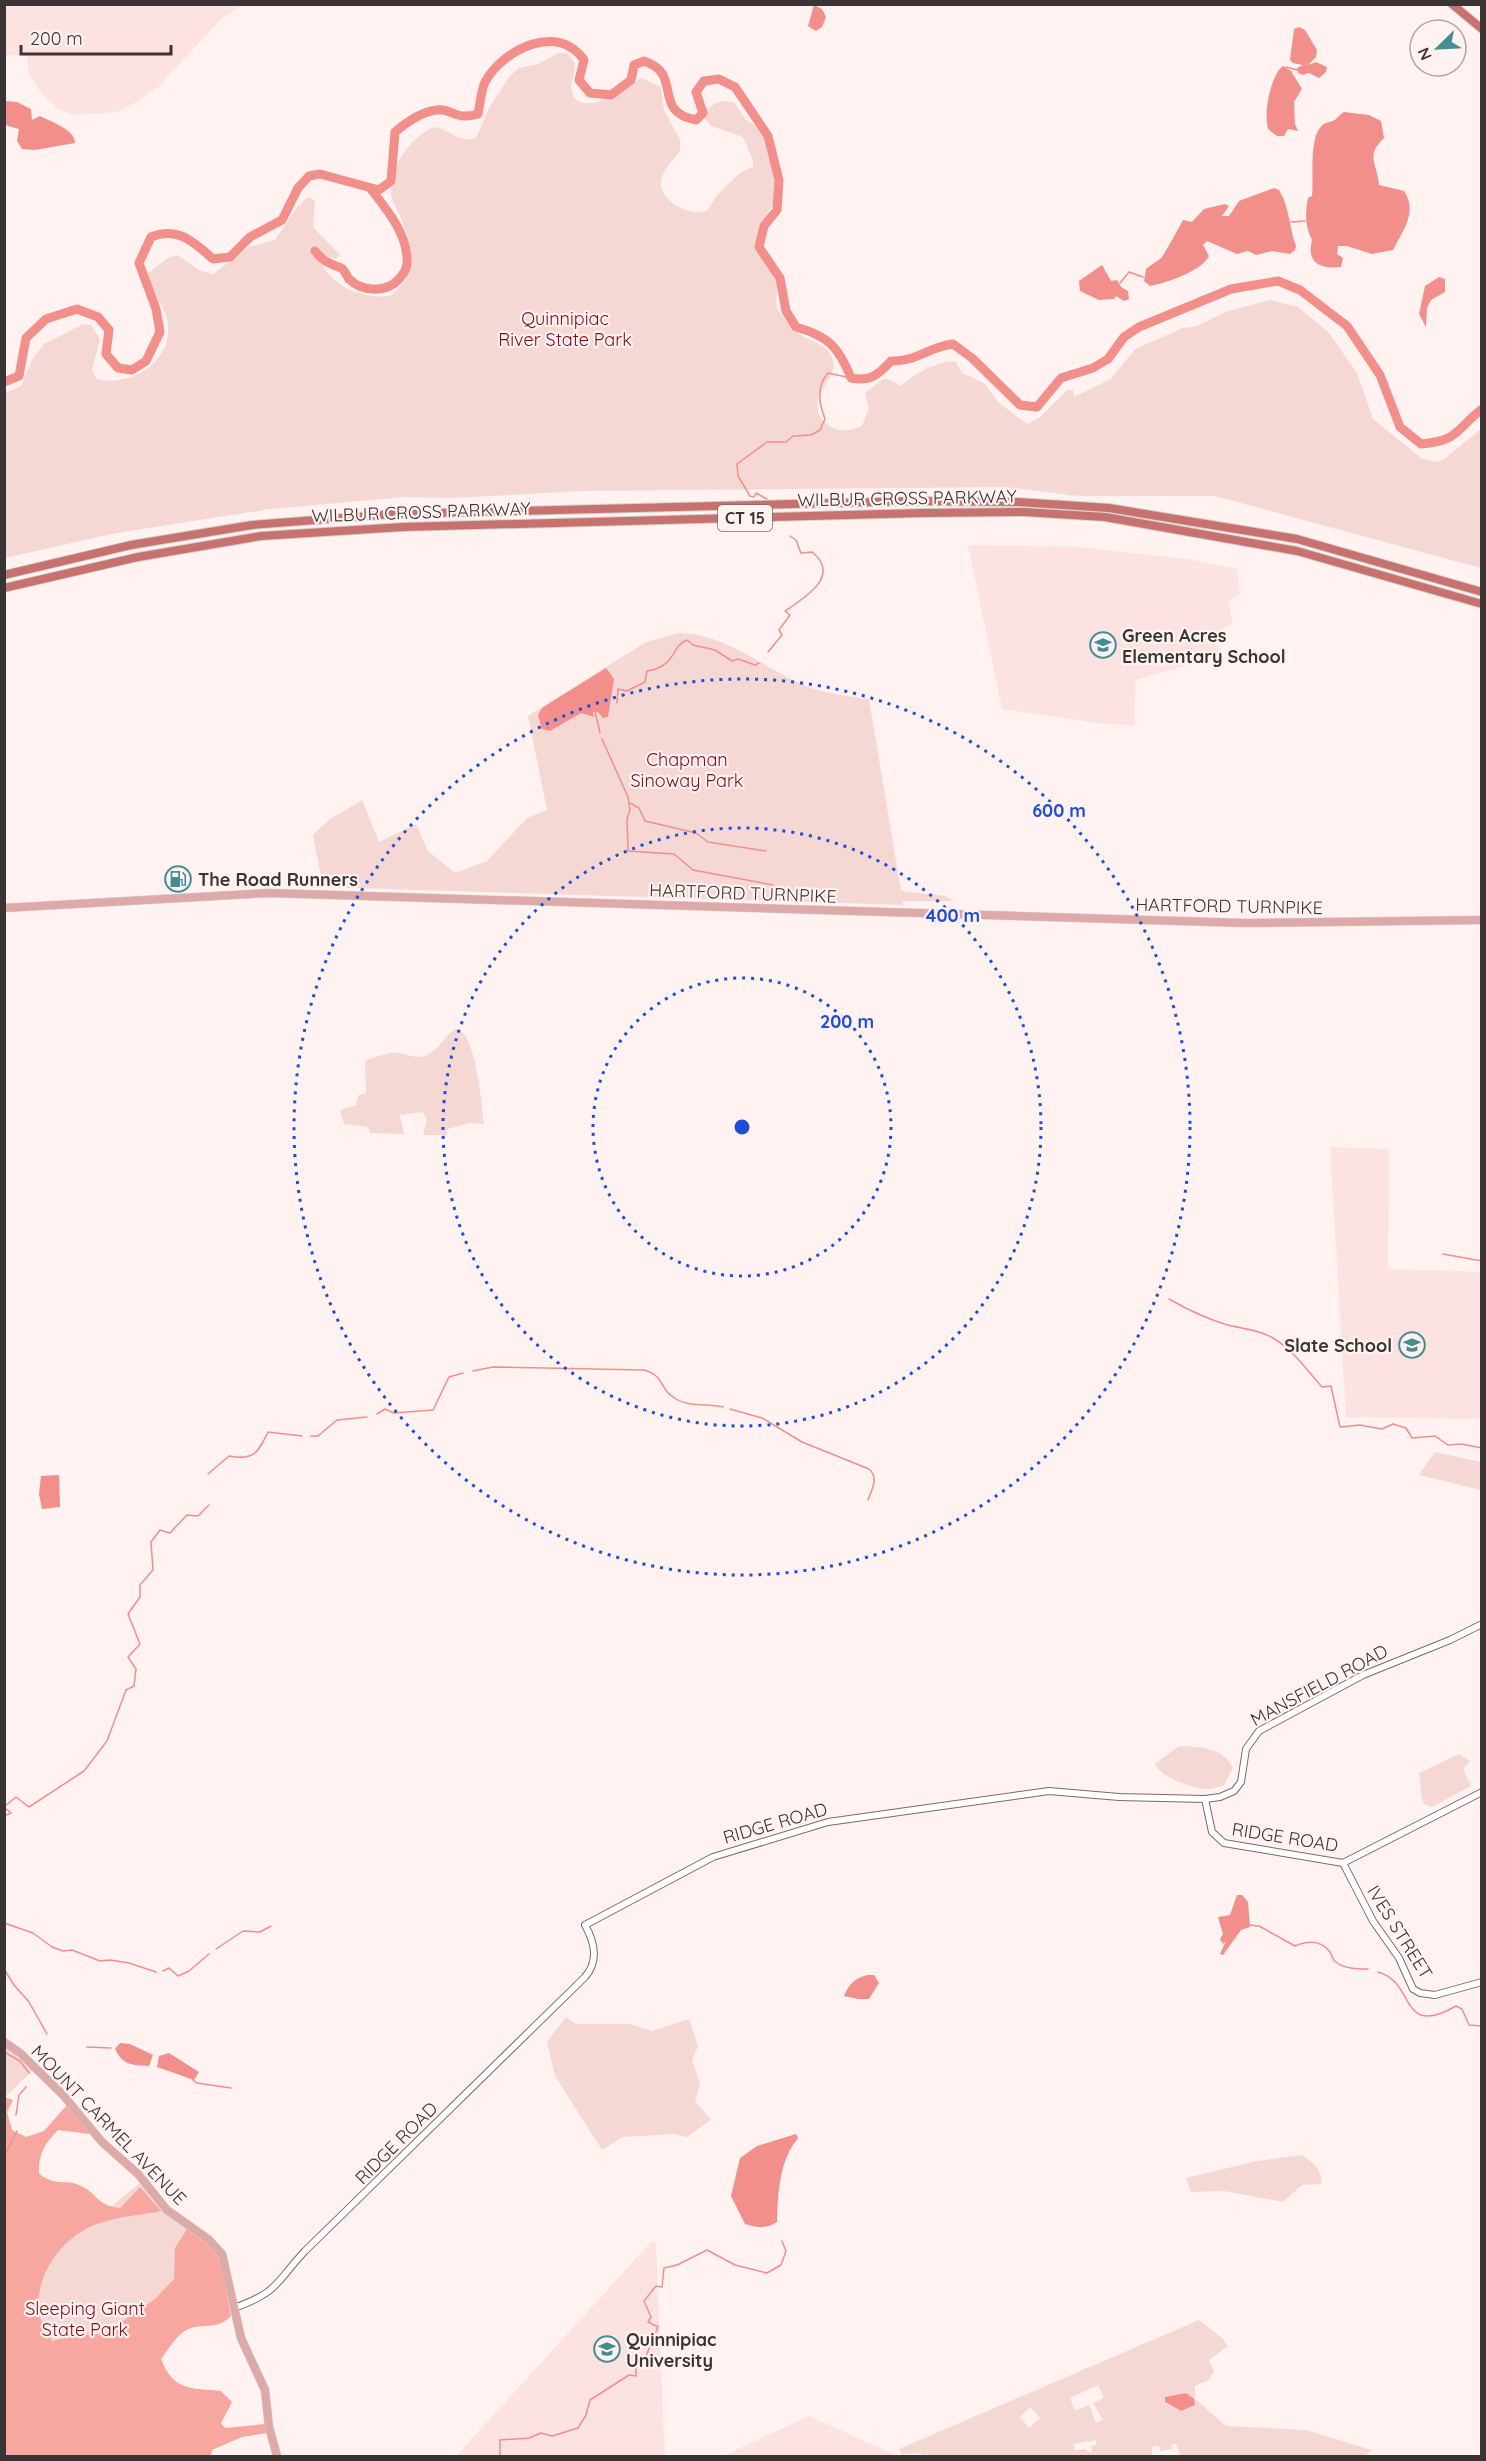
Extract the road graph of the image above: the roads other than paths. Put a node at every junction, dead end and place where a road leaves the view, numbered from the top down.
1 (1452, 4) edge
2 (1482, 29) edge
3 (4, 575) edge
4 (4, 588) edge
5 (1482, 592) edge
6 (1482, 604) edge
7 (4, 908) edge
8 (1482, 920) edge
9 (1482, 1624) edge
10 (1482, 1792) edge
11 (1205, 1799) junction
12 (1342, 1863) junction
13 (1482, 1982) edge
14 (4, 2042) edge
15 (234, 2308) junction
16 (277, 2457) edge

1 - 2 highway
3 - 5 highway, WILBUR CROSS PARKWAY / CT 15
4 - 6 highway, WILBUR CROSS PARKWAY / CT 15
7 - 8 main road, HARTFORD TURNPIKE
9 - 11 street, MANSFIELD ROAD
10 - 12 street, RIDGE ROAD
11 - 12 street, RIDGE ROAD
11 - 15 street, RIDGE ROAD
12 - 13 street, IVES STREET
14 - 15 main road, MOUNT CARMEL AVENUE
15 - 16 main road, MOUNT CARMEL AVENUE

